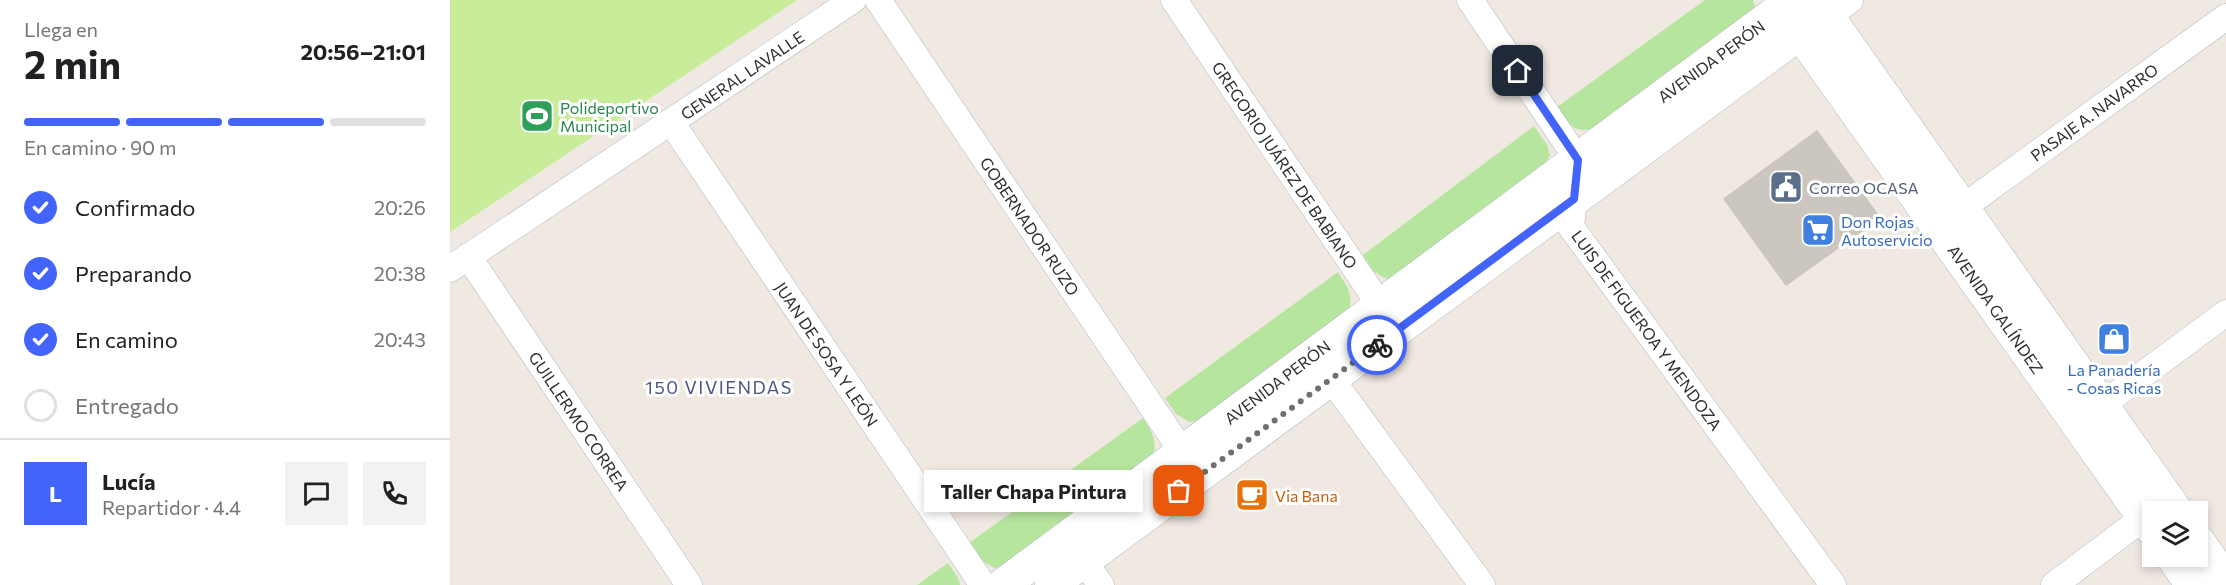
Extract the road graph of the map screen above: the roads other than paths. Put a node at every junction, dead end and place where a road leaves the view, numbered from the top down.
1 (853, 0) edge
2 (878, 0) edge
3 (1174, 0) edge
4 (1470, 0) edge
5 (1831, 6) edge
6 (1786, 14) edge
7 (2226, 17) edge
8 (671, 122) junction
9 (1578, 160) junction
10 (1574, 199) junction
11 (1962, 208) junction
12 (459, 262) edge
13 (2226, 313) edge
14 (1388, 318) junction
15 (1322, 367) junction
16 (2089, 414) junction
17 (1183, 453) junction
18 (2151, 501) edge
19 (2142, 526) edge
20 (2208, 555) edge
21 (1084, 561) edge
22 (2180, 567) edge
23 (2226, 581) edge
24 (689, 585) edge
25 (983, 585) edge
26 (1004, 585) edge
27 (1051, 585) edge
28 (1482, 585) edge
29 (1833, 585) edge
30 (2054, 585) edge
31 (2192, 585) edge

1 - 8 street, GENERAL LAVALLE
2 - 17 street, GOBERNADOR RUZO
3 - 14 street, GREGORIO JUÁREZ DE BABIANO
4 - 9 street
5 - 6 street, AVENIDA PERÓN
5 - 11 street, AVENIDA GALÍNDEZ
6 - 9 street, AVENIDA PERÓN
6 - 10 street, AVENIDA PERÓN
6 - 16 street, AVENIDA GALÍNDEZ
7 - 11 street, PASAJE A. NAVARRO
8 - 12 street, GENERAL LAVALLE
8 - 25 street, JUAN DE SOSA Y LEÓN
9 - 10 street, LUIS DE FIGUEROA Y MENDOZA
9 - 14 street, AVENIDA PERÓN
10 - 14 street, AVENIDA PERÓN
10 - 29 street, LUIS DE FIGUEROA Y MENDOZA
11 - 16 street, AVENIDA GALÍNDEZ
12 - 24 street, GUILLERMO CORREA
13 - 16 street
14 - 15 street, AVENIDA PERÓN
15 - 17 street, AVENIDA PERÓN
15 - 21 street, AVENIDA PERÓN
15 - 28 street
16 - 18 street, AVENIDA GALÍNDEZ
17 - 21 street, AVENIDA PERÓN
19 - 30 street
20 - 23 street
21 - 26 street, AVENIDA PERÓN
21 - 27 street, AVENIDA PERÓN
22 - 31 street

